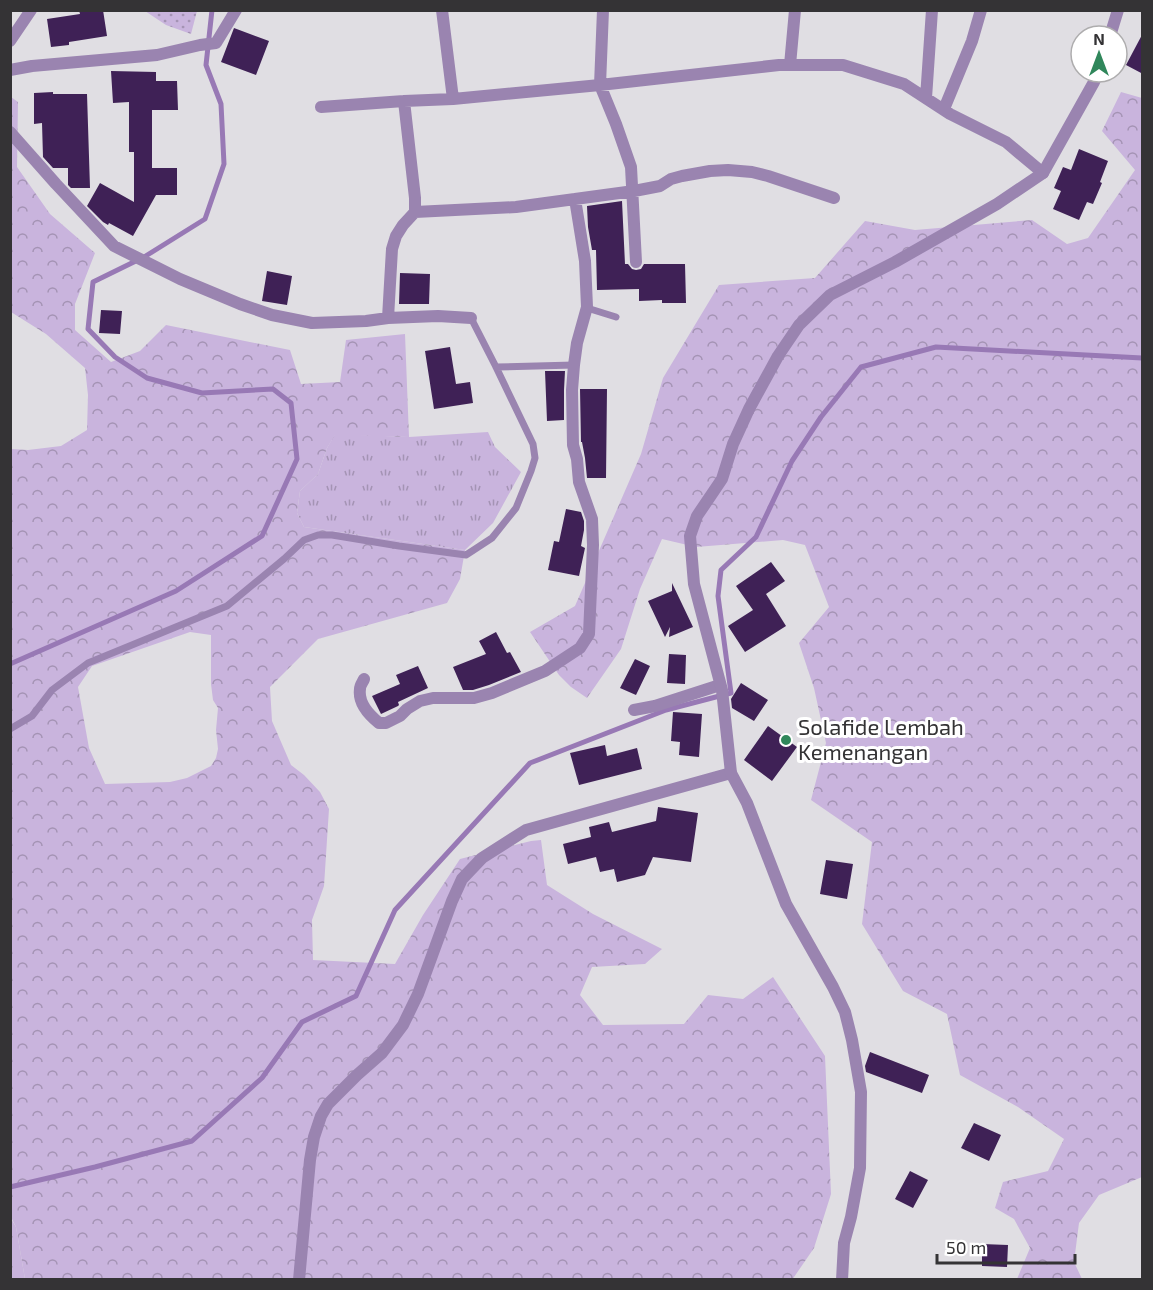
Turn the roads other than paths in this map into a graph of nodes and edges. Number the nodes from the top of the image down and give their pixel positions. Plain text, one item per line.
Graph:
1 (31, 10) edge
2 (236, 10) edge
3 (442, 10) edge
4 (603, 10) edge
5 (795, 10) edge
6 (932, 10) edge
7 (981, 10) edge
8 (10, 41) edge
9 (790, 65) junction
10 (10, 70) edge
11 (1093, 84) edge
12 (600, 85) junction
13 (926, 98) junction
14 (453, 99) junction
15 (404, 101) junction
16 (321, 107) dead end
17 (944, 109) junction
18 (10, 132) edge
19 (1043, 173) junction
20 (633, 191) junction
21 (834, 198) dead end
22 (575, 199) junction
23 (415, 212) junction
24 (636, 262) dead end
25 (587, 308) junction
26 (616, 317) dead end
27 (388, 318) junction
28 (471, 318) joint
29 (574, 366) junction
30 (496, 367) junction
31 (364, 679) dead end
32 (722, 693) junction
33 (633, 710) dead end
34 (10, 729) edge
35 (731, 773) junction
36 (299, 1280) edge
37 (842, 1280) edge

1 - 8 street
2 - 10 street
3 - 14 street
4 - 12 street
5 - 9 street
6 - 13 street
7 - 17 street
9 - 12 street
9 - 13 street
11 - 19 street
12 - 14 street
12 - 20 street
13 - 17 street
14 - 15 street
15 - 16 street
15 - 23 street
17 - 19 street
18 - 27 street
19 - 32 street
20 - 21 street
20 - 22 street
20 - 24 street
22 - 23 street
22 - 25 street
23 - 27 street
25 - 26 lane
25 - 29 street
27 - 28 street
28 - 30 lane
29 - 30 lane
29 - 31 street
30 - 34 lane
32 - 33 street
32 - 35 street
35 - 36 street
35 - 37 street

